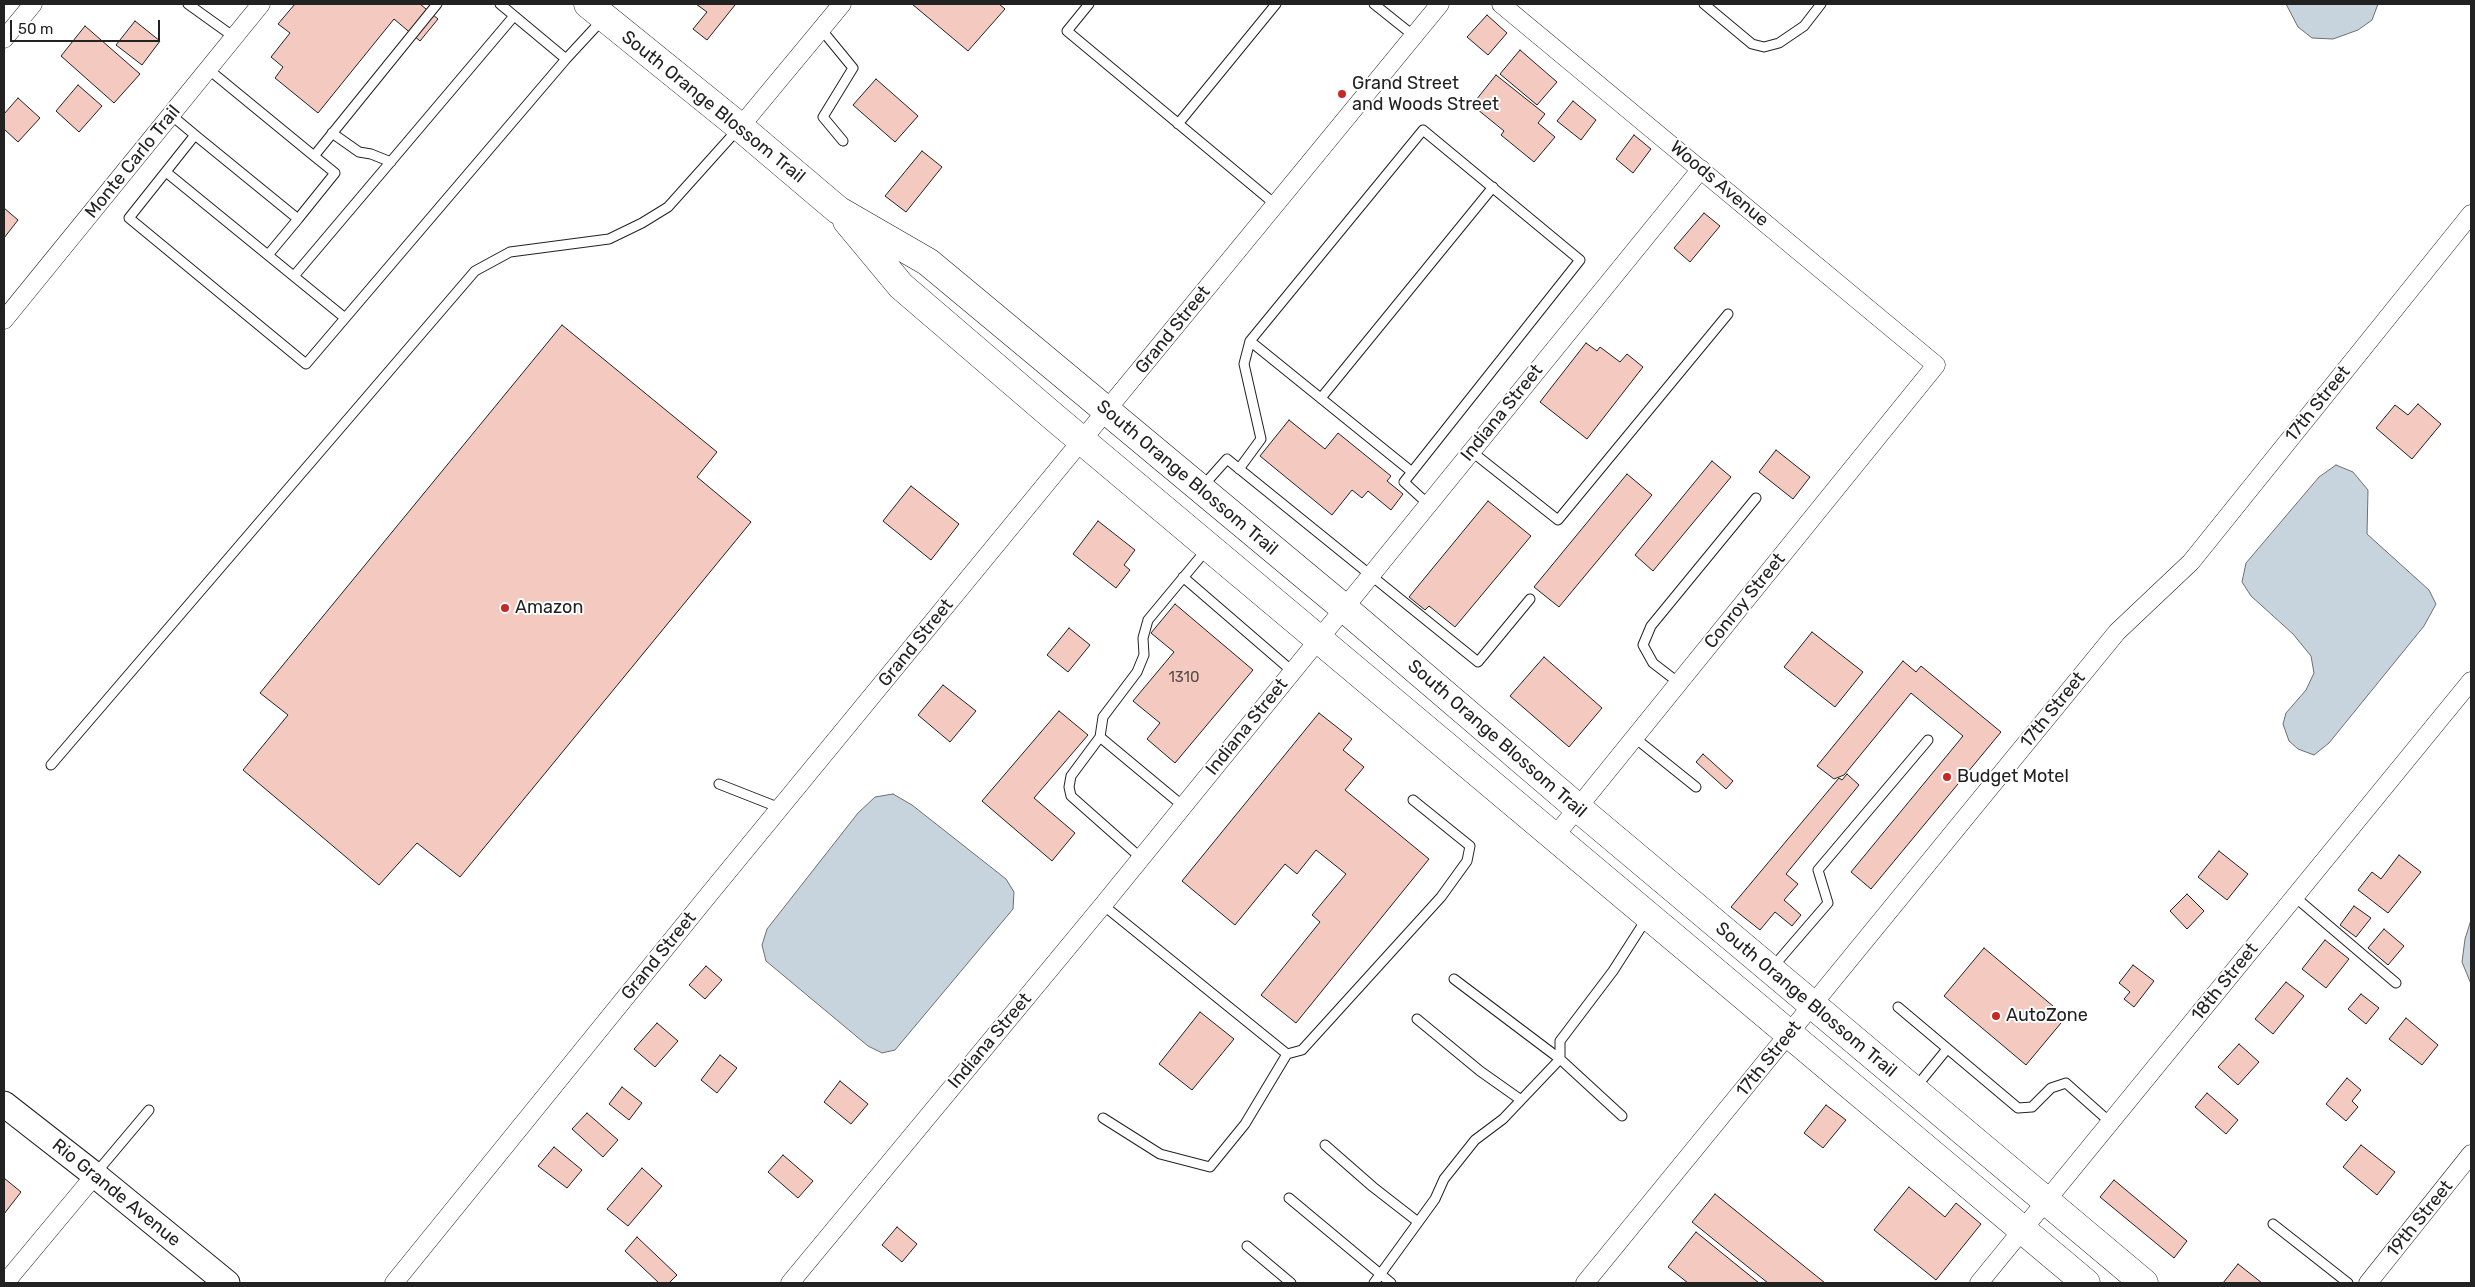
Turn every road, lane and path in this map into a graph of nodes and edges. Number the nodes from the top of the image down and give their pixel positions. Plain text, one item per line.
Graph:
1 (33, 4) edge
2 (188, 4) edge
3 (261, 4) edge
4 (437, 4) edge
5 (500, 4) edge
6 (842, 4) edge
7 (1089, 4) edge
8 (1276, 4) edge
9 (1374, 4) edge
10 (1440, 4) edge
11 (1501, 4) edge
12 (1704, 4) edge
13 (1821, 4) edge
14 (596, 10) edge
15 (514, 16) junction
16 (821, 29) junction
17 (1414, 36) junction
18 (234, 37) junction
19 (4, 39) edge
20 (566, 59) junction
21 (208, 69) junction
22 (171, 115) junction
23 (1178, 124) junction
24 (740, 127) junction
25 (332, 133) junction
26 (195, 135) junction
27 (843, 141) dead end
28 (314, 156) junction
29 (391, 162) junction
30 (1701, 169) junction
31 (166, 172) junction
32 (1493, 187) junction
33 (1276, 205) junction
34 (838, 210) junction
35 (2471, 214) edge
36 (298, 219) junction
37 (268, 255) junction
38 (294, 276) junction
39 (1728, 314) dead end
40 (345, 318) junction
41 (4, 320) edge
42 (1250, 341) junction
43 (1936, 365) joint
44 (1321, 398) junction
45 (1106, 412) junction
46 (1082, 441) junction
47 (1472, 451) junction
48 (1239, 469) junction
49 (1412, 472) junction
50 (1200, 489) junction
51 (1756, 498) dead end
52 (1428, 504) junction
53 (1209, 547) junction
54 (1370, 576) junction
55 (1183, 577) junction
56 (1530, 599) dead end
57 (1344, 608) junction
58 (1319, 639) junction
59 (1292, 671) junction
60 (2471, 681) edge
61 (1679, 683) junction
62 (1100, 737) junction
63 (1635, 738) junction
64 (1928, 740) dead end
65 (51, 765) dead end
66 (719, 784) dead end
67 (1696, 787) dead end
68 (1413, 800) dead end
69 (1183, 806) junction
70 (780, 808) junction
71 (1578, 808) junction
72 (1554, 837) junction
73 (1140, 858) junction
74 (2295, 897) junction
75 (1103, 904) junction
76 (1648, 916) junction
77 (1771, 970) junction
78 (1454, 979) dead end
79 (2396, 983) dead end
80 (1812, 1006) junction
81 (1898, 1007) dead end
82 (1417, 1019) dead end
83 (1789, 1034) junction
84 (1947, 1049) junction
85 (1287, 1054) junction
86 (1560, 1059) junction
87 (1913, 1091) junction
88 (1521, 1100) junction
89 (4, 1104) edge
90 (149, 1110) dead end
91 (1622, 1116) dead end
92 (1103, 1118) dead end
93 (2111, 1123) junction
94 (1325, 1144) dead end
95 (2471, 1154) edge
96 (95, 1175) junction
97 (1289, 1198) dead end
98 (2046, 1202) junction
99 (1418, 1222) junction
100 (2273, 1224) dead end
101 (2022, 1230) junction
102 (1247, 1246) dead end
103 (1381, 1275) junction
104 (1985, 1281) edge
105 (5, 1283) edge
106 (226, 1283) edge
107 (394, 1283) edge
108 (790, 1283) edge
109 (1291, 1283) edge
110 (1374, 1283) edge
111 (1390, 1283) edge
112 (1585, 1283) edge
113 (2086, 1283) edge
114 (2144, 1283) edge
115 (2348, 1283) edge
116 (2368, 1283) edge

1 - 19 street
2 - 18 lane
3 - 18 street, Monte Carlo Trail
4 - 25 lane
5 - 15 lane
6 - 16 street
7 - 23 lane
8 - 23 lane
9 - 17 lane
10 - 17 street, Grand Street
11 - 30 street, Woods Avenue
12 - 13 lane
14 - 20 lane
14 - 24 main road, South Orange Blossom Trail
15 - 20 lane
15 - 29 lane
16 - 24 street
16 - 27 lane
17 - 33 street, Grand Street
18 - 21 street, Monte Carlo Trail
20 - 40 lane
21 - 22 street, Monte Carlo Trail
21 - 28 lane
22 - 26 lane
22 - 41 street, Monte Carlo Trail
23 - 33 lane
24 - 34 main road, South Orange Blossom Trail
24 - 65 lane
25 - 28 lane
25 - 29 lane
26 - 31 lane
26 - 36 lane
28 - 36 lane
29 - 38 lane
30 - 43 street, Woods Avenue
30 - 47 street, Indiana Street
31 - 37 lane
31 - 40 lane
32 - 42 lane
32 - 44 lane
32 - 49 lane
33 - 45 street, Grand Street
34 - 45 main road, South Orange Blossom Trail
34 - 46 main road, South Orange Blossom Trail
35 - 80 street, 17th Street
36 - 37 lane
37 - 38 lane
38 - 40 lane
39 - 47 lane
42 - 44 lane
42 - 48 lane
43 - 61 street, Conroy Street
44 - 49 lane
45 - 46 street, Grand Street
45 - 50 main road, South Orange Blossom Trail
46 - 53 main road, South Orange Blossom Trail
46 - 70 street, Grand Street
47 - 52 street, Indiana Street
48 - 50 lane
48 - 54 lane
49 - 52 lane
50 - 57 main road, South Orange Blossom Trail
51 - 61 lane
52 - 54 street, Indiana Street
53 - 55 lane
53 - 58 main road, South Orange Blossom Trail
54 - 56 lane
54 - 57 street, Indiana Street
55 - 59 lane
55 - 62 lane
57 - 58 street, Indiana Street
57 - 71 main road, South Orange Blossom Trail
58 - 59 street, Indiana Street
58 - 72 main road, South Orange Blossom Trail
59 - 69 street, Indiana Street
60 - 74 street, 18th Street
61 - 63 street, Conroy Street
62 - 69 lane
62 - 73 lane
63 - 67 lane
63 - 71 street, Conroy Street
64 - 77 lane
66 - 70 lane
68 - 85 lane
69 - 73 street, Indiana Street
70 - 107 street, Grand Street
71 - 72 street, Conroy Street
71 - 77 main road, South Orange Blossom Trail
72 - 76 main road, South Orange Blossom Trail
73 - 75 street, Indiana Street
74 - 79 lane
74 - 93 street, 18th Street
75 - 85 lane
75 - 108 street, Indiana Street
76 - 83 main road, South Orange Blossom Trail
76 - 86 lane
77 - 80 main road, South Orange Blossom Trail
78 - 86 lane
80 - 83 street, 17th Street
80 - 87 main road, South Orange Blossom Trail
81 - 84 lane
82 - 88 lane
83 - 101 main road, South Orange Blossom Trail
83 - 112 street, 17th Street
84 - 87 lane
84 - 93 lane
85 - 92 lane
86 - 88 lane
86 - 91 lane
87 - 98 main road, South Orange Blossom Trail
88 - 99 lane
89 - 96 street, Rio Grande Avenue
90 - 96 lane
93 - 98 street, 18th Street
94 - 99 lane
95 - 116 street, 19th Street
96 - 105 street
96 - 106 street, Rio Grande Avenue
97 - 103 lane
98 - 101 street, 18th Street
98 - 114 main road, South Orange Blossom Trail
99 - 103 lane
100 - 115 lane
101 - 104 street, 18th Street
101 - 113 main road, South Orange Blossom Trail
102 - 109 lane
103 - 110 lane
103 - 111 lane

